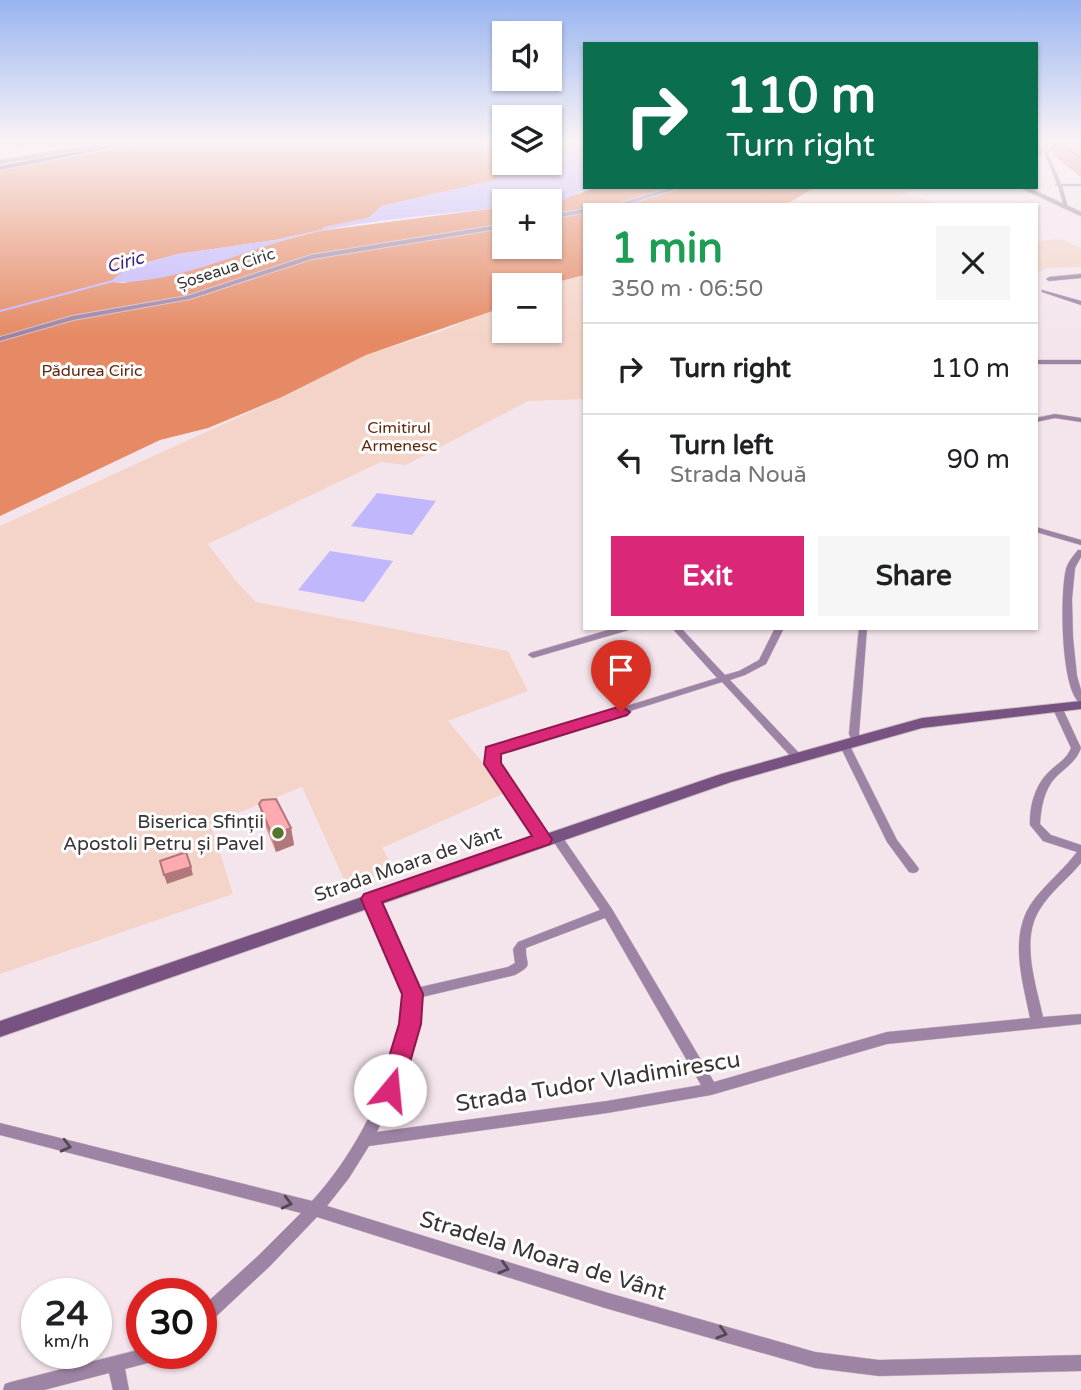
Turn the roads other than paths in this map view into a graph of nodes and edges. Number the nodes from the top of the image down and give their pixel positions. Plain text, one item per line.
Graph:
1 (1066, 207) edge
2 (583, 211) edge
3 (1081, 214) edge
4 (562, 216) edge
5 (492, 228) edge
6 (1081, 276) edge
7 (1049, 279) dead end
8 (1044, 291) dead end
9 (1081, 303) edge
10 (0, 340) edge
11 (1038, 362) edge
12 (1081, 362) edge
13 (1038, 420) edge
14 (1081, 420) edge
15 (1038, 530) edge
16 (1081, 543) edge
17 (1081, 552) edge
18 (619, 630) edge
19 (678, 630) edge
20 (779, 630) edge
21 (863, 630) edge
22 (533, 655) dead end
23 (725, 680) junction
24 (1081, 703) edge
25 (1056, 707) junction
26 (850, 742) junction
27 (797, 757) junction
28 (549, 837) junction
29 (1080, 856) edge
30 (913, 869) dead end
31 (371, 899) junction
32 (608, 912) junction
33 (413, 994) junction
34 (1081, 1019) edge
35 (1037, 1022) junction
36 (0, 1029) edge
37 (711, 1089) junction
38 (0, 1129) edge
39 (367, 1140) junction
40 (317, 1210) junction
41 (217, 1304) edge
42 (126, 1361) edge
43 (1081, 1363) edge
44 (116, 1364) junction
45 (11, 1390) edge
46 (121, 1390) edge

1 - 3 street
2 - 4 street
5 - 10 street, Șoseaua Ciric
6 - 7 street
8 - 9 street
11 - 12 street
13 - 14 street
15 - 16 street
17 - 24 street
18 - 22 street
19 - 23 street
20 - 23 street
21 - 26 street
23 - 27 street
23 - 28 street
24 - 25 main road, Strada Moara de Vânt
25 - 26 main road, Strada Moara de Vânt
25 - 29 street
26 - 27 main road, Strada Moara de Vânt
26 - 30 street
27 - 28 main road, Strada Moara de Vânt
28 - 31 main road, Strada Moara de Vânt
28 - 32 street
29 - 35 street
31 - 33 street
31 - 36 main road, Strada Moara de Vânt
32 - 33 street
32 - 37 street
33 - 39 street
34 - 35 street, Strada Tudor Vladimirescu
35 - 37 street, Strada Tudor Vladimirescu
37 - 39 street, Strada Tudor Vladimirescu
38 -> 40 street, Stradela Moara de Vânt
39 - 40 street
40 - 41 street
40 -> 43 street, Stradela Moara de Vânt
42 - 44 street
44 - 45 street
44 - 46 street

